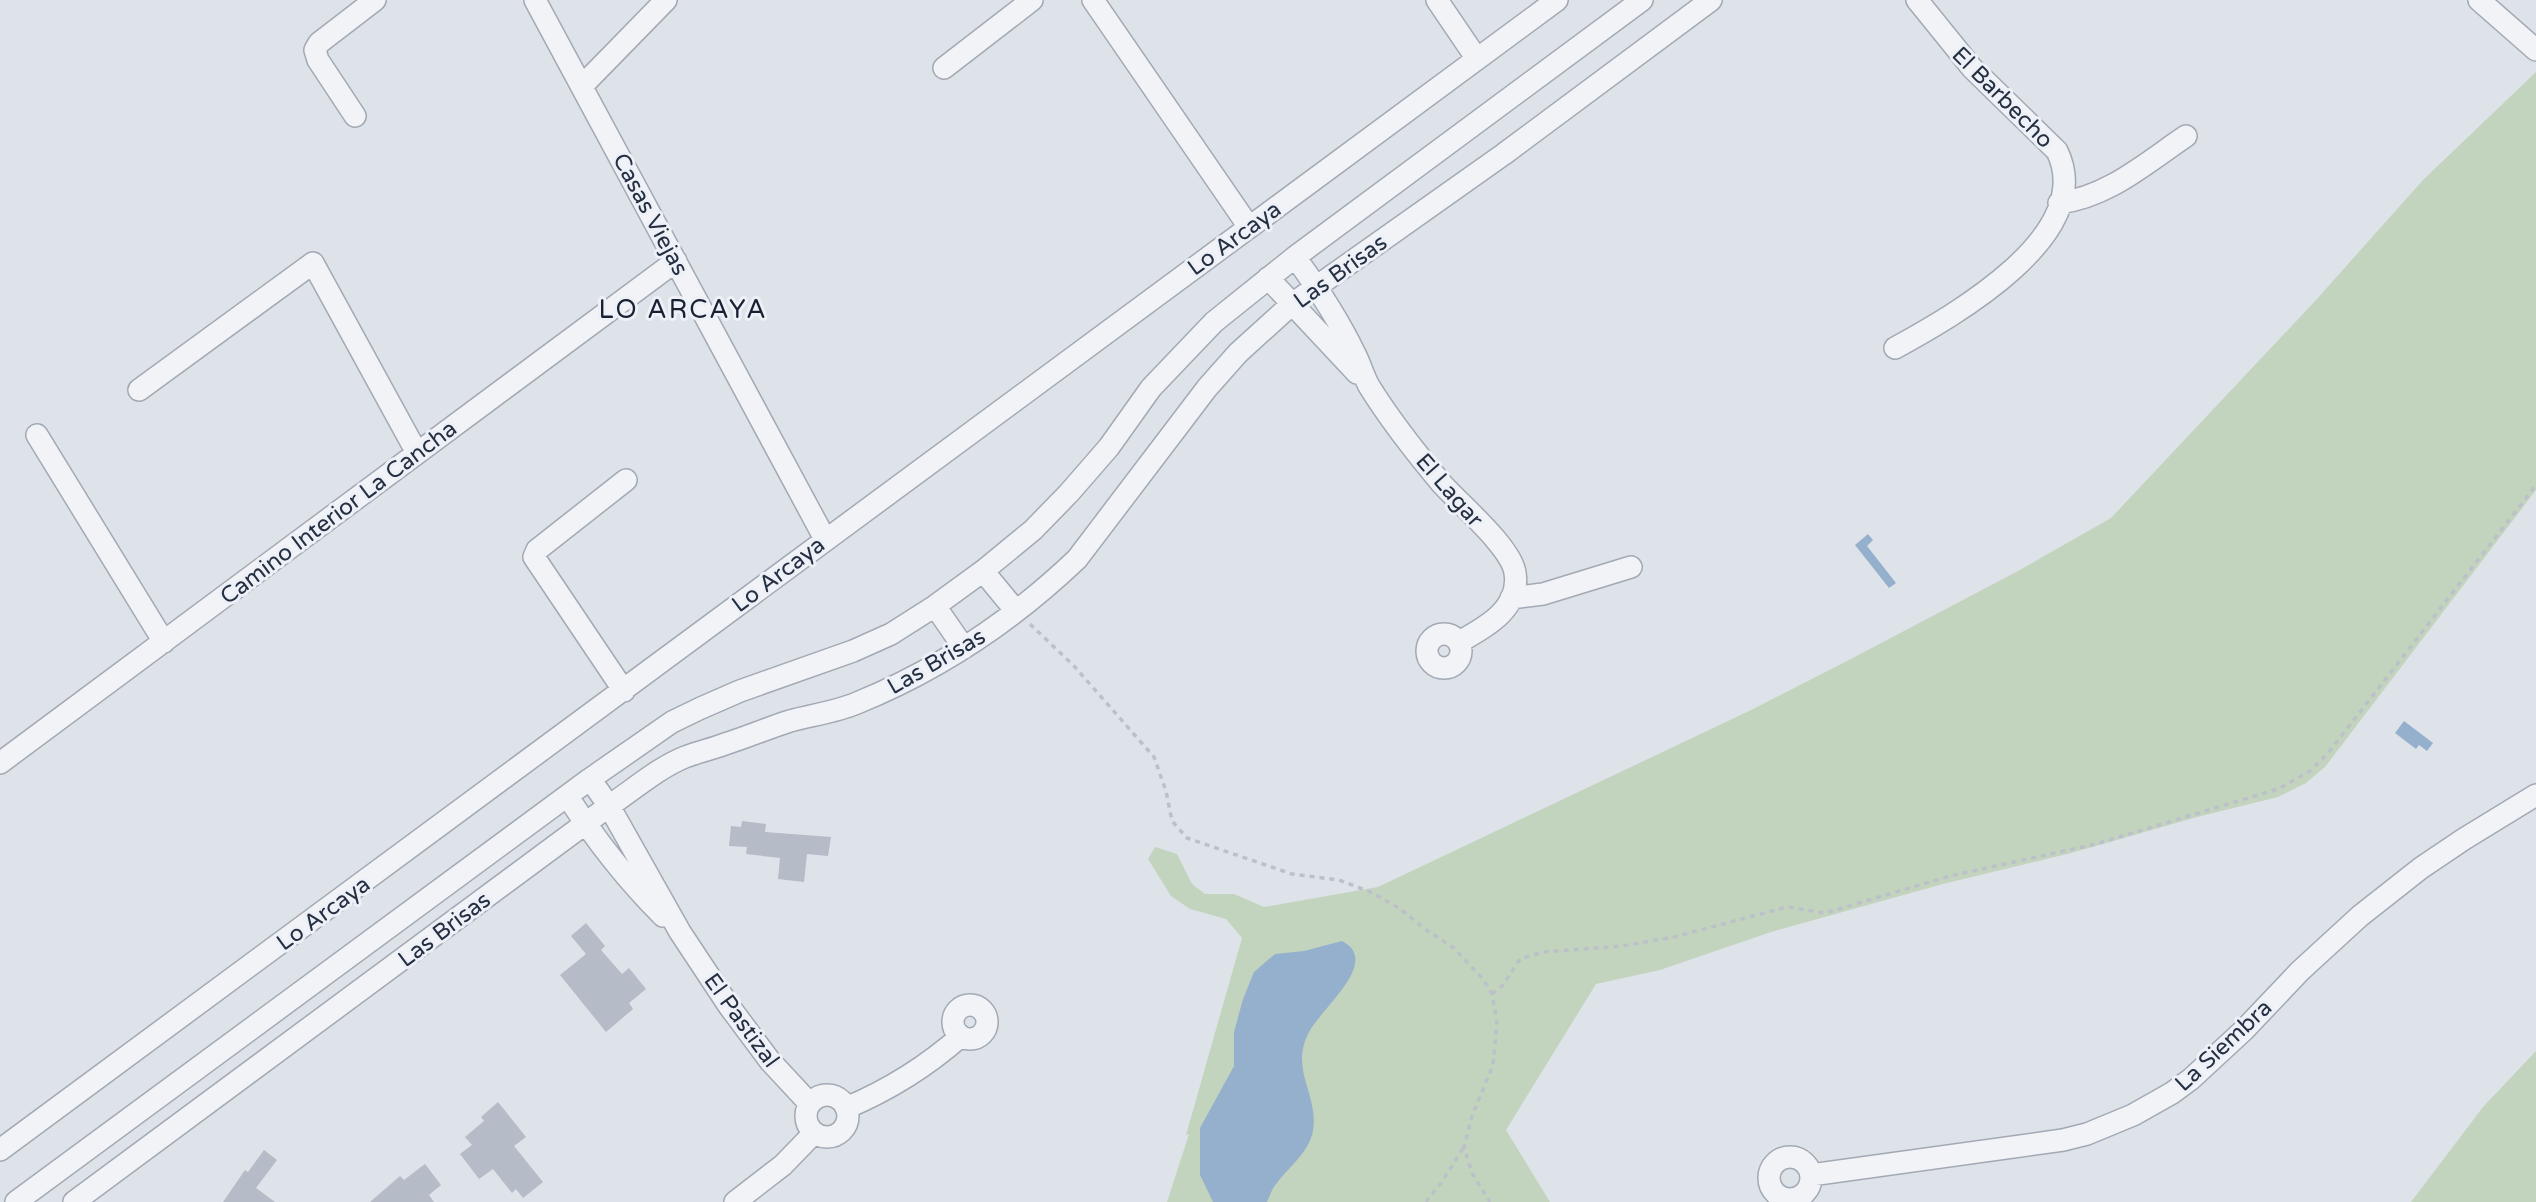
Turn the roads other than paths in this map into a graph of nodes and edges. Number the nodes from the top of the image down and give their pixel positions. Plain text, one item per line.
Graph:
1 (375, 0) edge
2 (535, 0) edge
3 (666, 0) edge
4 (1032, 0) edge
5 (1093, 0) edge
6 (1437, 0) edge
7 (1557, 0) edge
8 (1642, 0) edge
9 (1711, 0) edge
10 (1917, 0) edge
11 (2479, 0) edge
12 (2536, 50) edge
13 (1477, 59) junction
14 (944, 68) dead end
15 (582, 86) junction
16 (355, 116) dead end
17 (2186, 136) dead end
18 (2059, 203) junction
19 (1249, 227) junction
20 (1295, 257) junction
21 (676, 261) junction
22 (1268, 278) junction
23 (1317, 287) junction
24 (1292, 304) junction
25 (1895, 348) dead end
26 (1368, 384) junction
27 (139, 390) dead end
28 (37, 435) dead end
29 (417, 453) junction
30 (626, 480) dead end
31 (825, 539) junction
32 (1631, 567) dead end
33 (983, 571) junction
34 (1511, 598) junction
35 (934, 606) junction
36 (1016, 611) junction
37 (164, 642) junction
38 (1459, 642) dead end
39 (964, 648) junction
40 (624, 691) junction
41 (0, 763) edge
42 (590, 779) junction
43 (2536, 795) edge
44 (568, 797) junction
45 (609, 806) junction
46 (586, 824) junction
47 (680, 932) junction
48 (961, 1036) dead end
49 (810, 1104) junction
50 (846, 1108) junction
51 (814, 1133) junction
52 (0, 1150) edge
53 (1811, 1175) dead end
54 (52, 1176) junction
55 (26, 1199) edge
56 (72, 1202) edge
57 (735, 1202) edge

1 - 16 street
2 - 15 street, Casas Viejas
3 - 15 street
4 - 14 street
5 - 19 street
6 - 13 street
7 - 13 street, Lo Arcaya
8 - 20 street, Las Brisas
9 - 23 street, Las Brisas
10 - 18 street, El Barbecho
11 - 12 street
13 - 19 street, Lo Arcaya
15 - 21 street, Casas Viejas
17 - 18 street
18 - 25 street, El Barbecho
19 - 31 street, Lo Arcaya
20 - 22 street, Las Brisas
20 - 23 street
21 - 29 street, Camino Interior La Cancha
21 - 31 street, Casas Viejas
22 - 24 street
22 - 33 street, Las Brisas
23 - 24 street, Las Brisas
23 - 26 street
24 - 26 street
24 - 36 street, Las Brisas
26 - 34 street, El Lagar
27 - 29 street
28 - 37 street
29 - 37 street, Camino Interior La Cancha
30 - 40 street
31 - 40 street, Lo Arcaya
32 - 34 street
33 - 35 street, Las Brisas
33 - 36 street
34 - 38 street
35 - 39 street
35 - 42 street, Las Brisas
36 - 39 street, Las Brisas
37 - 41 street, Camino Interior La Cancha
39 - 45 street, Las Brisas
40 - 52 street, Lo Arcaya
42 - 44 street, Las Brisas
42 - 45 street
43 - 53 street, La Siembra
44 - 46 street
44 - 54 street, Las Brisas
45 - 46 street, Las Brisas
45 - 47 street
46 - 47 street
46 - 56 street, Las Brisas
47 - 49 street, El Pastizal
48 - 50 street
49 - 50 street
49 - 51 street
50 - 51 street
51 - 57 street
54 - 55 street, Las Brisas
54 - 56 street

